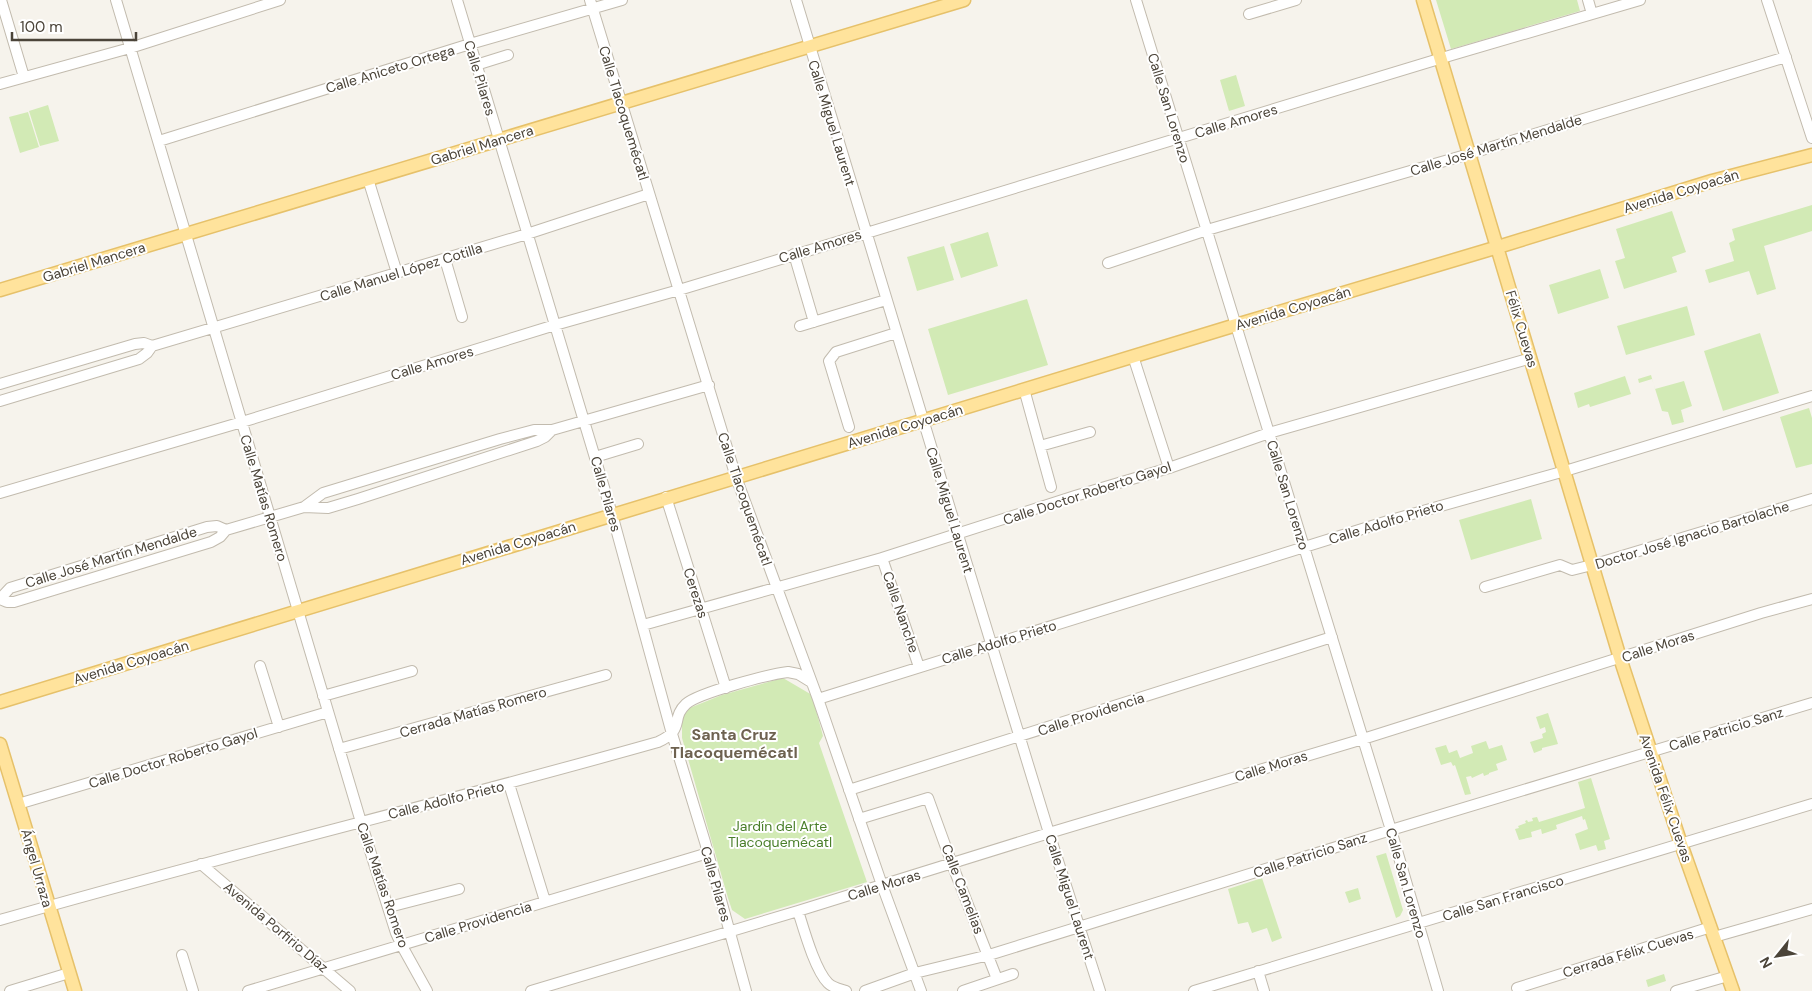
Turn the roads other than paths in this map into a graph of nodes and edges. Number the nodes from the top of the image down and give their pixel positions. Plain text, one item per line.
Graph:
1 (0, 0) edge
2 (116, 0) edge
3 (280, 0) edge
4 (457, 0) edge
5 (622, 0) edge
6 (796, 0) edge
7 (964, 0) edge
8 (1136, 0) edge
9 (1296, 0) edge
10 (1423, 0) edge
11 (1588, 0) edge
12 (1640, 0) edge
13 (1768, 0) edge
14 (591, 4) edge
15 (1249, 14) dead end
16 (1592, 14) junction
17 (470, 44) junction
18 (809, 47) junction
19 (130, 48) junction
20 (508, 56) dead end
21 (1786, 58) junction
22 (1441, 59) junction
23 (476, 65) junction
24 (24, 77) junction
25 (0, 84) edge
26 (621, 104) junction
27 (1178, 138) junction
28 (1812, 138) edge
29 (499, 140) junction
30 (159, 141) junction
31 (1469, 154) junction
32 (1812, 155) edge
33 (368, 179) junction
34 (649, 194) junction
35 (1207, 230) junction
36 (866, 232) junction
37 (186, 234) junction
38 (527, 234) junction
39 (1498, 247) junction
40 (794, 254) junction
41 (445, 259) junction
42 (1108, 263) dead end
43 (396, 273) junction
44 (0, 290) edge
45 (679, 290) junction
46 (886, 300) junction
47 (462, 317) dead end
48 (814, 322) junction
49 (555, 325) junction
50 (1236, 325) junction
51 (800, 326) dead end
52 (213, 328) junction
53 (896, 333) junction
54 (152, 346) junction
55 (1133, 356) junction
56 (1531, 358) junction
57 (52, 367) junction
58 (58, 383) junction
59 (0, 384) edge
60 (709, 385) junction
61 (1024, 390) junction
62 (1812, 396) edge
63 (0, 401) edge
64 (923, 421) junction
65 (242, 422) junction
66 (584, 422) junction
67 (849, 427) dead end
68 (552, 430) junction
69 (1090, 432) dead end
70 (1269, 433) junction
71 (500, 439) junction
72 (638, 444) dead end
73 (1040, 446) junction
74 (504, 453) junction
75 (595, 457) junction
76 (433, 459) junction
77 (1169, 468) junction
78 (1564, 470) junction
79 (438, 474) junction
80 (736, 477) junction
81 (354, 484) junction
82 (1052, 487) dead end
83 (0, 493) edge
84 (666, 497) junction
85 (358, 499) junction
86 (1812, 499) edge
87 (304, 507) junction
88 (612, 514) junction
89 (270, 517) junction
90 (226, 530) junction
91 (958, 535) junction
92 (1304, 547) junction
93 (882, 558) junction
94 (1592, 565) junction
95 (776, 587) junction
96 (1485, 587) dead end
97 (0, 599) edge
98 (1812, 599) edge
99 (701, 609) junction
100 (298, 611) junction
101 (643, 625) junction
102 (1332, 637) junction
103 (992, 644) junction
104 (1620, 658) junction
105 (804, 664) junction
106 (260, 666) dead end
107 (919, 667) junction
108 (412, 671) dead end
109 (794, 672) junction
110 (606, 675) dead end
111 (810, 682) junction
112 (726, 688) junction
113 (323, 696) junction
114 (818, 698) junction
115 (0, 702) edge
116 (1812, 703) edge
117 (328, 712) junction
118 (279, 727) junction
119 (672, 734) junction
120 (1020, 736) junction
121 (1363, 739) junction
122 (0, 744) edge
123 (340, 749) junction
124 (1651, 752) junction
125 (509, 784) junction
126 (849, 790) junction
127 (18, 804) junction
128 (1812, 804) edge
129 (859, 819) junction
130 (361, 822) junction
131 (1391, 830) junction
132 (1050, 833) junction
133 (1681, 844) junction
134 (708, 853) junction
135 (201, 864) junction
136 (952, 864) junction
137 (882, 885) junction
138 (460, 889) dead end
139 (545, 901) junction
140 (48, 906) junction
141 (389, 908) junction
142 (1812, 909) edge
143 (798, 911) junction
144 (0, 920) edge
145 (1418, 924) junction
146 (1079, 926) junction
147 (730, 931) junction
148 (1712, 932) junction
149 (402, 946) junction
150 (182, 955) dead end
151 (989, 955) junction
152 (324, 968) junction
153 (1258, 971) junction
154 (69, 973) junction
155 (915, 973) junction
156 (1013, 974) dead end
157 (1728, 976) junction
158 (997, 979) junction
159 (1517, 988) dead end
160 (10, 991) edge
161 (75, 991) edge
162 (193, 991) edge
163 (248, 991) edge
164 (350, 991) edge
165 (427, 991) edge
166 (532, 991) edge
167 (746, 991) edge
168 (846, 991) edge
169 (865, 991) edge
170 (921, 991) edge
171 (963, 991) edge
172 (1100, 991) edge
173 (1194, 991) edge
174 (1264, 991) edge
175 (1438, 991) edge
176 (1676, 991) edge
177 (1733, 991) edge

1 - 24 street
2 - 19 street, Calle Matías Romero
3 - 19 street
4 - 17 street, Calle Pilares
5 - 14 street, Calle Aniceto Ortega
6 - 18 street, Calle Miguel Laurent
7 - 18 main road, Gabriel Mancera
8 - 27 street, Calle San Lorenzo
9 - 15 street
10 - 22 main road, Félix Cuevas
11 - 16 street
12 - 16 street, Calle Amores
13 - 21 street
14 - 17 street, Calle Aniceto Ortega
14 - 26 street, Calle Tlacoquemécatl
16 - 22 street, Calle Amores
17 - 23 street, Calle Pilares
17 - 30 street, Calle Aniceto Ortega
18 - 26 main road, Gabriel Mancera
18 - 36 street, Calle Miguel Laurent
19 - 24 street
19 - 30 street, Calle Matías Romero
20 - 23 street
21 - 28 street
21 - 31 street, Calle José Martín Mendalde
22 - 27 street, Calle Amores
22 - 31 main road, Félix Cuevas
23 - 29 street, Calle Pilares
24 - 25 street
26 - 29 main road, Gabriel Mancera
26 - 34 street, Calle Tlacoquemécatl
27 - 35 street, Calle San Lorenzo
27 - 36 street, Calle Amores
29 - 33 main road, Gabriel Mancera
29 - 38 street, Calle Pilares
30 - 37 street, Calle Matías Romero
31 - 35 street, Calle José Martín Mendalde
31 - 39 main road, Félix Cuevas
32 - 39 main road, Avenida Coyoacán
33 - 37 main road, Gabriel Mancera
33 - 43 street
34 - 38 street, Calle Manuel López Cotilla
34 - 45 street, Calle Tlacoquemécatl
35 - 42 street, Calle José Martín Mendalde
35 - 50 street, Calle San Lorenzo
36 - 40 street, Calle Amores
36 - 46 street, Calle Miguel Laurent
37 - 44 main road, Gabriel Mancera
37 - 52 street, Calle Matías Romero
38 - 41 street, Calle Manuel López Cotilla
38 - 49 street, Calle Pilares
39 - 50 main road, Avenida Coyoacán
39 - 56 main road, Félix Cuevas
40 - 45 street, Calle Amores
40 - 48 street
41 - 43 street, Calle Manuel López Cotilla
41 - 47 street
43 - 52 street, Calle Manuel López Cotilla
45 - 49 street, Calle Amores
45 - 60 street, Calle Tlacoquemécatl
46 - 48 street
46 - 53 street, Calle Miguel Laurent
48 - 51 street
49 - 65 street, Calle Amores
49 - 66 street, Calle Pilares
50 - 55 main road, Avenida Coyoacán
50 - 70 street, Calle San Lorenzo
52 - 54 street, Calle Manuel López Cotilla
52 - 65 street, Calle Matías Romero
53 - 64 street, Calle Miguel Laurent
53 - 67 street
54 - 57 street, Calle Manuel López Cotilla
54 - 58 street, Calle Manuel López Cotilla
55 - 61 main road, Avenida Coyoacán
55 - 77 street
56 - 70 street, Calle Doctor Roberto Gayol
56 - 78 main road, Félix Cuevas
57 - 58 street
57 - 59 street, Calle Manuel López Cotilla
58 - 63 street, Calle Manuel López Cotilla
60 - 66 street, Calle José Martín Mendalde
60 - 80 street, Calle Tlacoquemécatl
61 - 64 main road, Avenida Coyoacán
61 - 73 street
62 - 78 street, Calle Adolfo Prieto
64 - 80 main road, Avenida Coyoacán
64 - 91 street, Calle Miguel Laurent
65 - 83 street, Calle Amores
65 - 89 street, Calle Matías Romero
66 - 68 street, Calle José Martín Mendalde
66 - 75 street, Calle Pilares
68 - 71 street, Calle José Martín Mendalde
68 - 74 street, Calle José Martín Mendalde
69 - 73 street
70 - 77 street, Calle Doctor Roberto Gayol
70 - 92 street, Calle San Lorenzo
71 - 74 street
71 - 76 street, Calle José Martín Mendalde
72 - 75 street
73 - 82 street
74 - 79 street, Calle José Martín Mendalde
75 - 88 street, Calle Pilares
76 - 79 street
76 - 81 street, Calle José Martín Mendalde
77 - 91 street, Calle Doctor Roberto Gayol
78 - 92 street, Calle Adolfo Prieto
78 - 94 main road, Félix Cuevas
79 - 85 street, Calle José Martín Mendalde
80 - 84 main road, Avenida Coyoacán
80 - 95 street, Calle Tlacoquemécatl
81 - 85 street
81 - 87 street, Calle José Martín Mendalde
84 - 88 main road, Avenida Coyoacán
84 - 99 street, Cerezas
85 - 87 street, Calle José Martín Mendalde
86 - 94 street, Doctor José Ignacio Bartolache
87 - 89 street, Calle José Martín Mendalde
88 - 100 main road, Avenida Coyoacán
88 - 101 street, Calle Pilares
89 - 90 street, Calle José Martín Mendalde
89 - 100 street, Calle Matías Romero
90 - 97 street, Calle José Martín Mendalde
90 - 97 street, Calle José Martín Mendalde
91 - 93 street, Calle Doctor Roberto Gayol
91 - 103 street, Calle Miguel Laurent
92 - 102 street, Calle San Lorenzo
92 - 103 street, Calle Adolfo Prieto
93 - 95 street, Calle Doctor Roberto Gayol
93 - 107 street, Calle Nanche
94 - 96 street, Doctor José Ignacio Bartolache
94 - 104 main road, Félix Cuevas
95 - 99 street, Calle Doctor Roberto Gayol
95 - 105 street, Calle Tlacoquemécatl
98 - 104 street, Calle Moras
99 - 101 street, Calle Doctor Roberto Gayol
99 - 112 street, Cerezas
100 - 113 street, Calle Matías Romero
100 - 115 main road, Avenida Coyoacán
101 - 119 street, Calle Pilares
102 - 120 street, Calle Providencia
102 - 121 street, Calle San Lorenzo
103 - 107 street, Calle Adolfo Prieto
103 - 120 street, Calle Miguel Laurent
104 - 121 street, Calle Moras
104 - 124 main road, Avenida Félix Cuevas
105 - 109 street
105 - 111 street, Calle Tlacoquemécatl
106 - 118 street
107 - 114 street, Calle Adolfo Prieto
108 - 113 street
109 - 111 street
109 - 112 street
110 - 123 street, Cerrada Matías Romero
111 - 114 street, Calle Tlacoquemécatl
112 - 119 street
113 - 117 street, Calle Matías Romero
114 - 126 street, Calle Tlacoquemécatl
116 - 124 street, Calle Patricio Sanz
117 - 118 street, Calle Doctor Roberto Gayol
117 - 123 street, Calle Matías Romero
118 - 127 street, Calle Doctor Roberto Gayol
119 - 125 street, Calle Adolfo Prieto
119 - 134 street, Calle Pilares
120 - 126 street, Calle Providencia
120 - 132 street, Calle Miguel Laurent
121 - 131 street, Calle San Lorenzo
121 - 132 street, Calle Moras
122 - 127 main road, Ángel Urraza
123 - 130 street, Calle Matías Romero
124 - 131 street, Calle Patricio Sanz
124 - 133 main road, Avenida Félix Cuevas
125 - 130 street, Calle Adolfo Prieto
125 - 139 street
126 - 129 street, Calle Tlacoquemécatl
127 - 140 main road, Ángel Urraza
128 - 133 street, Calle San Francisco
129 - 136 street, Calle Camelias
129 - 137 street, Calle Tlacoquemécatl
130 - 135 street, Calle Adolfo Prieto
130 - 141 street, Calle Matías Romero
131 - 145 street, Calle San Lorenzo
131 - 146 street, Calle Patricio Sanz
132 - 136 street, Calle Moras
132 - 146 street, Calle Miguel Laurent
133 - 145 street, Calle San Francisco
133 - 148 main road, Avenida Félix Cuevas
134 - 139 street, Calle Providencia
134 - 147 street, Calle Pilares
135 - 140 street, Calle Adolfo Prieto
135 - 152 street, Avenida Porfirio Díaz
136 - 137 street, Calle Moras
136 - 151 street, Calle Camelias
137 - 143 street, Calle Moras
137 - 155 street, Calle Tlacoquemécatl
138 - 141 street
139 - 149 street, Calle Providencia
140 - 144 street, Calle Adolfo Prieto
140 - 154 main road, Ángel Urraza
141 - 149 street, Calle Matías Romero
142 - 148 street, Cerrada Félix Cuevas
143 - 147 street, Calle Moras
143 - 168 street
145 - 153 street, Calle San Francisco
145 - 175 street, Calle San Lorenzo
146 - 151 street, Calle Patricio Sanz
146 - 172 street, Calle Miguel Laurent
147 - 166 street, Calle Moras
147 - 167 street, Calle Pilares
148 - 157 main road
148 - 159 street, Cerrada Félix Cuevas
149 - 152 street, Calle Providencia
149 - 165 street, Calle Matías Romero
150 - 162 street
151 - 155 street, Calle Patricio Sanz
151 - 158 street, Calle Camelias
152 - 163 street, Calle Providencia
152 - 164 street, Avenida Porfirio Díaz
153 - 173 street, Calle San Francisco
153 - 174 street
154 - 160 street
154 - 161 main road, Ángel Urraza
155 - 169 street, Calle Patricio Sanz
155 - 170 street, Calle Tlacoquemécatl
156 - 158 street
157 - 176 street
157 - 177 main road
158 - 171 street

